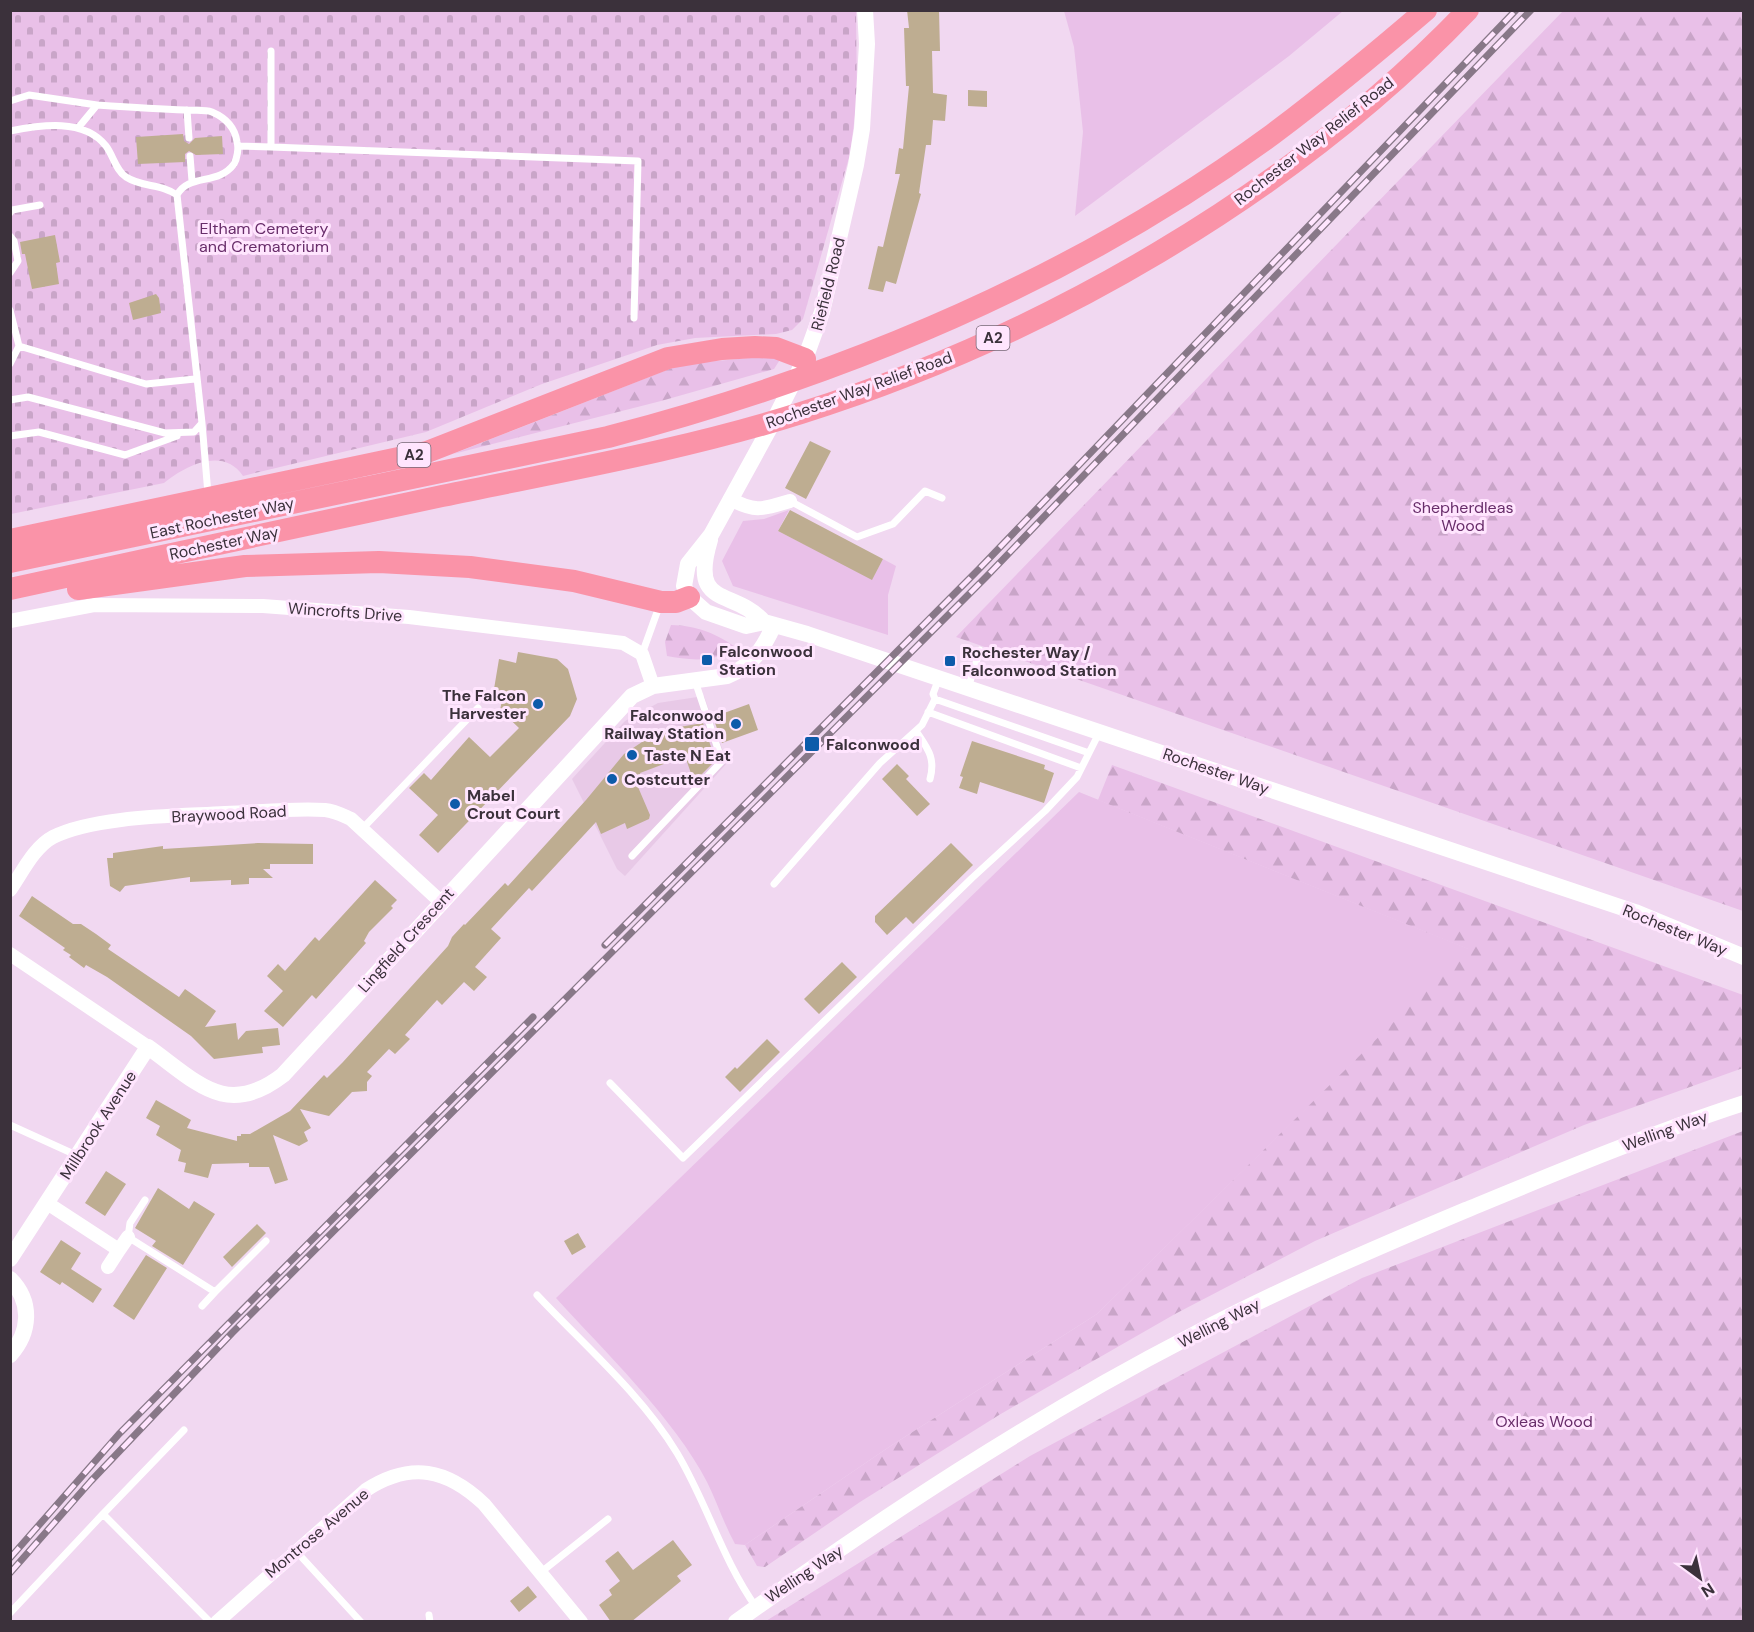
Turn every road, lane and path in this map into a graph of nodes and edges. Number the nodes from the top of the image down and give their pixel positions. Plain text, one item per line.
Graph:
1 (865, 10) edge
2 (1426, 10) edge
3 (1468, 10) edge
4 (271, 51) dead end
5 (10, 101) edge
6 (97, 105) junction
7 (187, 110) junction
8 (78, 128) junction
9 (10, 130) edge
10 (189, 138) dead end
11 (238, 146) junction
12 (271, 147) junction
13 (190, 156) dead end
14 (192, 181) junction
15 (177, 195) junction
16 (40, 205) dead end
17 (10, 213) edge
18 (10, 236) edge
19 (10, 273) edge
20 (10, 310) edge
21 (634, 318) dead end
22 (19, 346) junction
23 (805, 361) junction
24 (10, 364) edge
25 (195, 379) junction
26 (10, 400) edge
27 (202, 423) junction
28 (183, 434) junction
29 (10, 436) edge
30 (433, 474) joint
31 (437, 497) joint
32 (942, 498) dead end
33 (730, 499) junction
34 (209, 500) junction
35 (790, 501) joint
36 (711, 534) junction
37 (10, 540) edge
38 (10, 562) edge
39 (10, 589) edge
40 (688, 597) junction
41 (10, 599) edge
42 (661, 602) junction
43 (10, 621) edge
44 (769, 624) junction
45 (980, 650) dead end
46 (642, 654) junction
47 (933, 676) junction
48 (695, 681) junction
49 (653, 686) junction
50 (968, 688) junction
51 (935, 699) junction
52 (478, 708) dead end
53 (928, 712) junction
54 (916, 730) junction
55 (1100, 731) junction
56 (1089, 753) junction
57 (1081, 768) junction
58 (930, 779) dead end
59 (363, 828) junction
60 (632, 856) dead end
61 (774, 884) dead end
62 (10, 890) edge
63 (441, 902) junction
64 (10, 954) edge
65 (1743, 957) edge
66 (148, 1047) junction
67 (610, 1083) dead end
68 (1743, 1103) edge
69 (10, 1125) edge
70 (78, 1156) junction
71 (145, 1200) dead end
72 (47, 1203) junction
73 (128, 1237) junction
74 (266, 1241) dead end
75 (119, 1250) junction
76 (10, 1259) edge
77 (108, 1266) dead end
78 (10, 1279) edge
79 (215, 1292) junction
80 (537, 1295) dead end
81 (202, 1306) dead end
82 (10, 1355) edge
83 (184, 1430) dead end
84 (103, 1514) junction
85 (608, 1519) dead end
86 (295, 1550) junction
87 (540, 1573) junction
88 (756, 1607) junction
89 (10, 1613) edge
90 (210, 1622) edge
91 (217, 1622) edge
92 (361, 1622) edge
93 (581, 1622) edge
94 (736, 1622) edge

1 - 23 street, Riefield Road
2 - 30 highway, Rochester Way Relief Road / A2
3 - 31 highway, Rochester Way Relief Road / A2
4 - 12 lane
5 - 6 lane
6 - 7 lane
6 - 8 lane
7 - 10 lane
7 - 11 lane
8 - 9 lane
8 - 15 lane
11 - 12 lane
11 - 14 lane
12 - 21 lane
13 - 14 lane
14 - 15 lane
15 - 25 lane
16 - 17 lane
18 - 19 lane
20 - 22 lane
22 - 24 lane
22 - 25 lane
23 - 33 street, Riefield Road
23 - 34 highway, A2
25 - 27 lane
26 - 28 lane
27 - 28 lane
27 - 34 lane
28 - 29 lane
30 - 38 highway, East Rochester Way / A2
31 - 39 highway, Rochester Way / A2
32 - 35 lane
33 - 35 street
33 - 36 street, Riefield Road
34 - 37 highway, A2
36 - 40 street, Riefield Road
36 - 44 street, Riefield Road
40 - 42 highway
40 - 44 street, Rochester Way
41 - 42 highway
42 - 46 lane
43 - 46 street, Wincrofts Drive
44 - 47 street, Rochester Way
44 - 48 street, Lingfield Crescent
45 - 50 lane
46 - 49 street
47 - 50 street, Rochester Way
47 - 51 lane
48 - 49 street, Lingfield Crescent
48 - 60 lane
49 - 63 street, Lingfield Crescent
50 - 55 street, Rochester Way
51 - 53 lane
51 - 56 lane
52 - 59 lane
53 - 54 lane
53 - 57 lane
54 - 58 lane
54 - 61 lane
55 - 56 lane
55 - 65 street, Rochester Way
56 - 57 lane
57 - 67 lane
59 - 62 street, Braywood Road
59 - 63 street, Braywood Road
63 - 66 street, Lingfield Crescent
64 - 66 street, Lingfield Crescent
66 - 70 street, Millbrook Avenue
68 - 88 street, Welling Way
69 - 70 lane
70 - 72 street, Millbrook Avenue
71 - 73 lane
72 - 75 street
72 - 76 street, Millbrook Avenue
73 - 75 street
73 - 79 lane
74 - 79 lane
75 - 77 street
78 - 82 street
79 - 81 lane
80 - 88 lane
83 - 84 lane
84 - 89 lane
84 - 90 lane
85 - 87 lane
86 - 87 street, Montrose Avenue
86 - 91 street, Montrose Avenue
86 - 92 lane
87 - 93 street, Montrose Avenue
88 - 94 street, Welling Way

